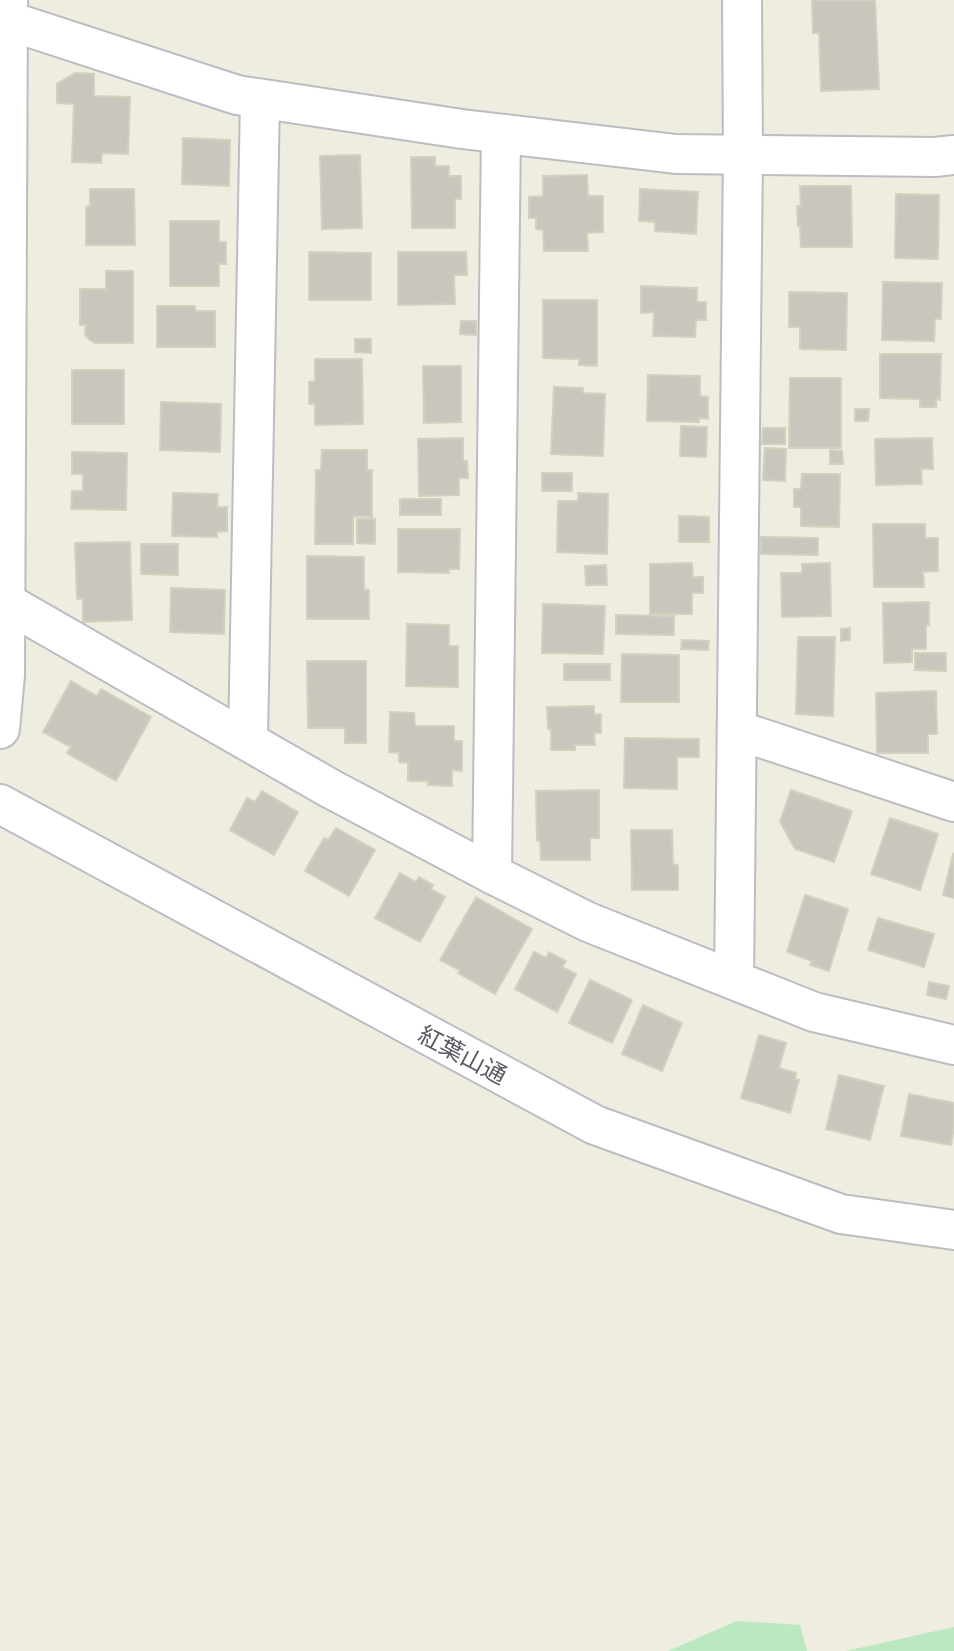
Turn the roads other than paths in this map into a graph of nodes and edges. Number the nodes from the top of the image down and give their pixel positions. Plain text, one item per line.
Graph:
1 (742, 0) edge
2 (5, 13) edge
3 (260, 99) junction
4 (501, 134) junction
5 (743, 154) junction
6 (954, 155) edge
7 (3, 600) edge
8 (0, 729) edge
9 (737, 730) junction
10 (248, 740) junction
11 (954, 802) edge
12 (0, 804) edge
13 (492, 874) junction
14 (734, 980) junction
15 (954, 1045) edge
16 (954, 1230) edge

1 - 5 street
2 - 3 street
2 - 7 street
3 - 4 street
3 - 10 street
4 - 5 street
4 - 13 street
5 - 6 street
5 - 9 street
7 - 8 street
7 - 10 street
9 - 11 street
9 - 14 street
10 - 13 street
12 - 16 street, 紅葉山通
13 - 14 street
14 - 15 street

